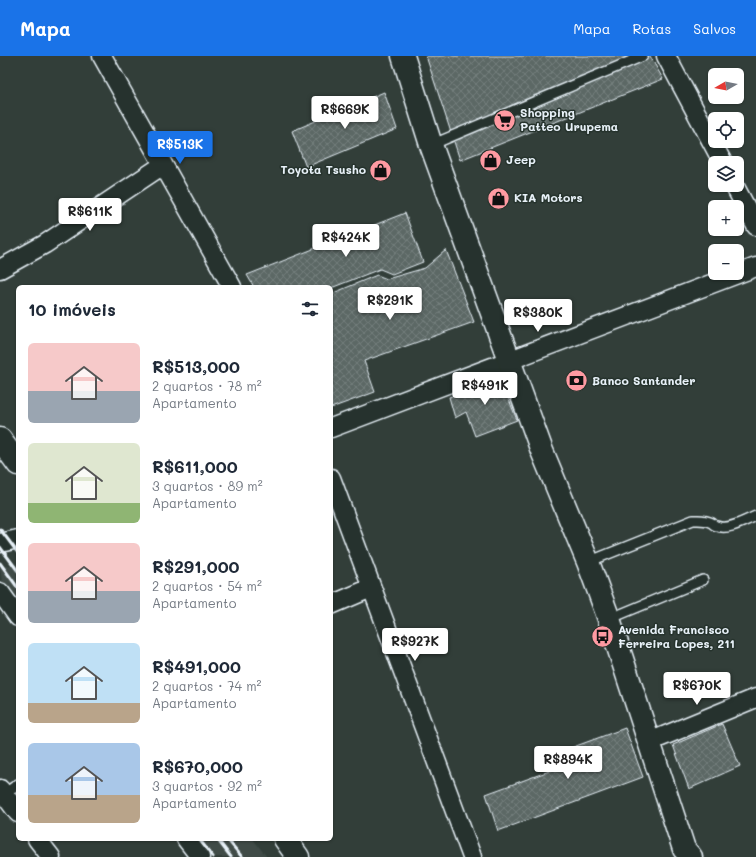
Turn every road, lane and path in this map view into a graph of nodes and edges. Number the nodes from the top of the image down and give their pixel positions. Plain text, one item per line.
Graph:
1 (102, 56) edge
2 (403, 56) edge
3 (643, 56) edge
4 (666, 56) edge
5 (430, 145) junction
6 (719, 156) edge
7 (162, 165) junction
8 (738, 192) edge
9 (756, 226) edge
10 (756, 267) edge
11 (0, 269) edge
12 (231, 285) edge
13 (509, 360) junction
14 (333, 427) edge
15 (0, 439) edge
16 (16, 461) edge
17 (333, 484) edge
18 (756, 516) edge
19 (16, 539) edge
20 (0, 543) edge
21 (588, 562) junction
22 (703, 580) dead end
23 (371, 588) junction
24 (0, 592) edge
25 (333, 603) edge
26 (16, 614) edge
27 (609, 619) junction
28 (756, 698) edge
29 (649, 742) junction
30 (5, 791) edge
31 (16, 810) edge
32 (39, 841) edge
33 (188, 841) edge
34 (286, 841) edge
35 (687, 854) edge
36 (51, 857) edge
37 (200, 857) edge
38 (298, 857) edge
39 (472, 857) edge

1 - 7 street
2 - 5 main road
3 - 5 lane
4 - 6 street
5 - 13 main road
7 - 11 street
7 - 12 street
8 - 9 street
10 - 13 street
13 - 14 street
13 - 21 main road
15 - 16 main road
17 - 23 street
18 - 21 lane
19 - 20 street
21 - 27 main road
22 - 27 lane
23 - 25 street
23 - 39 street
24 - 26 street
27 - 29 main road
28 - 29 street
29 - 35 main road
30 - 31 street
32 - 36 street
33 - 37 street
34 - 38 main road

